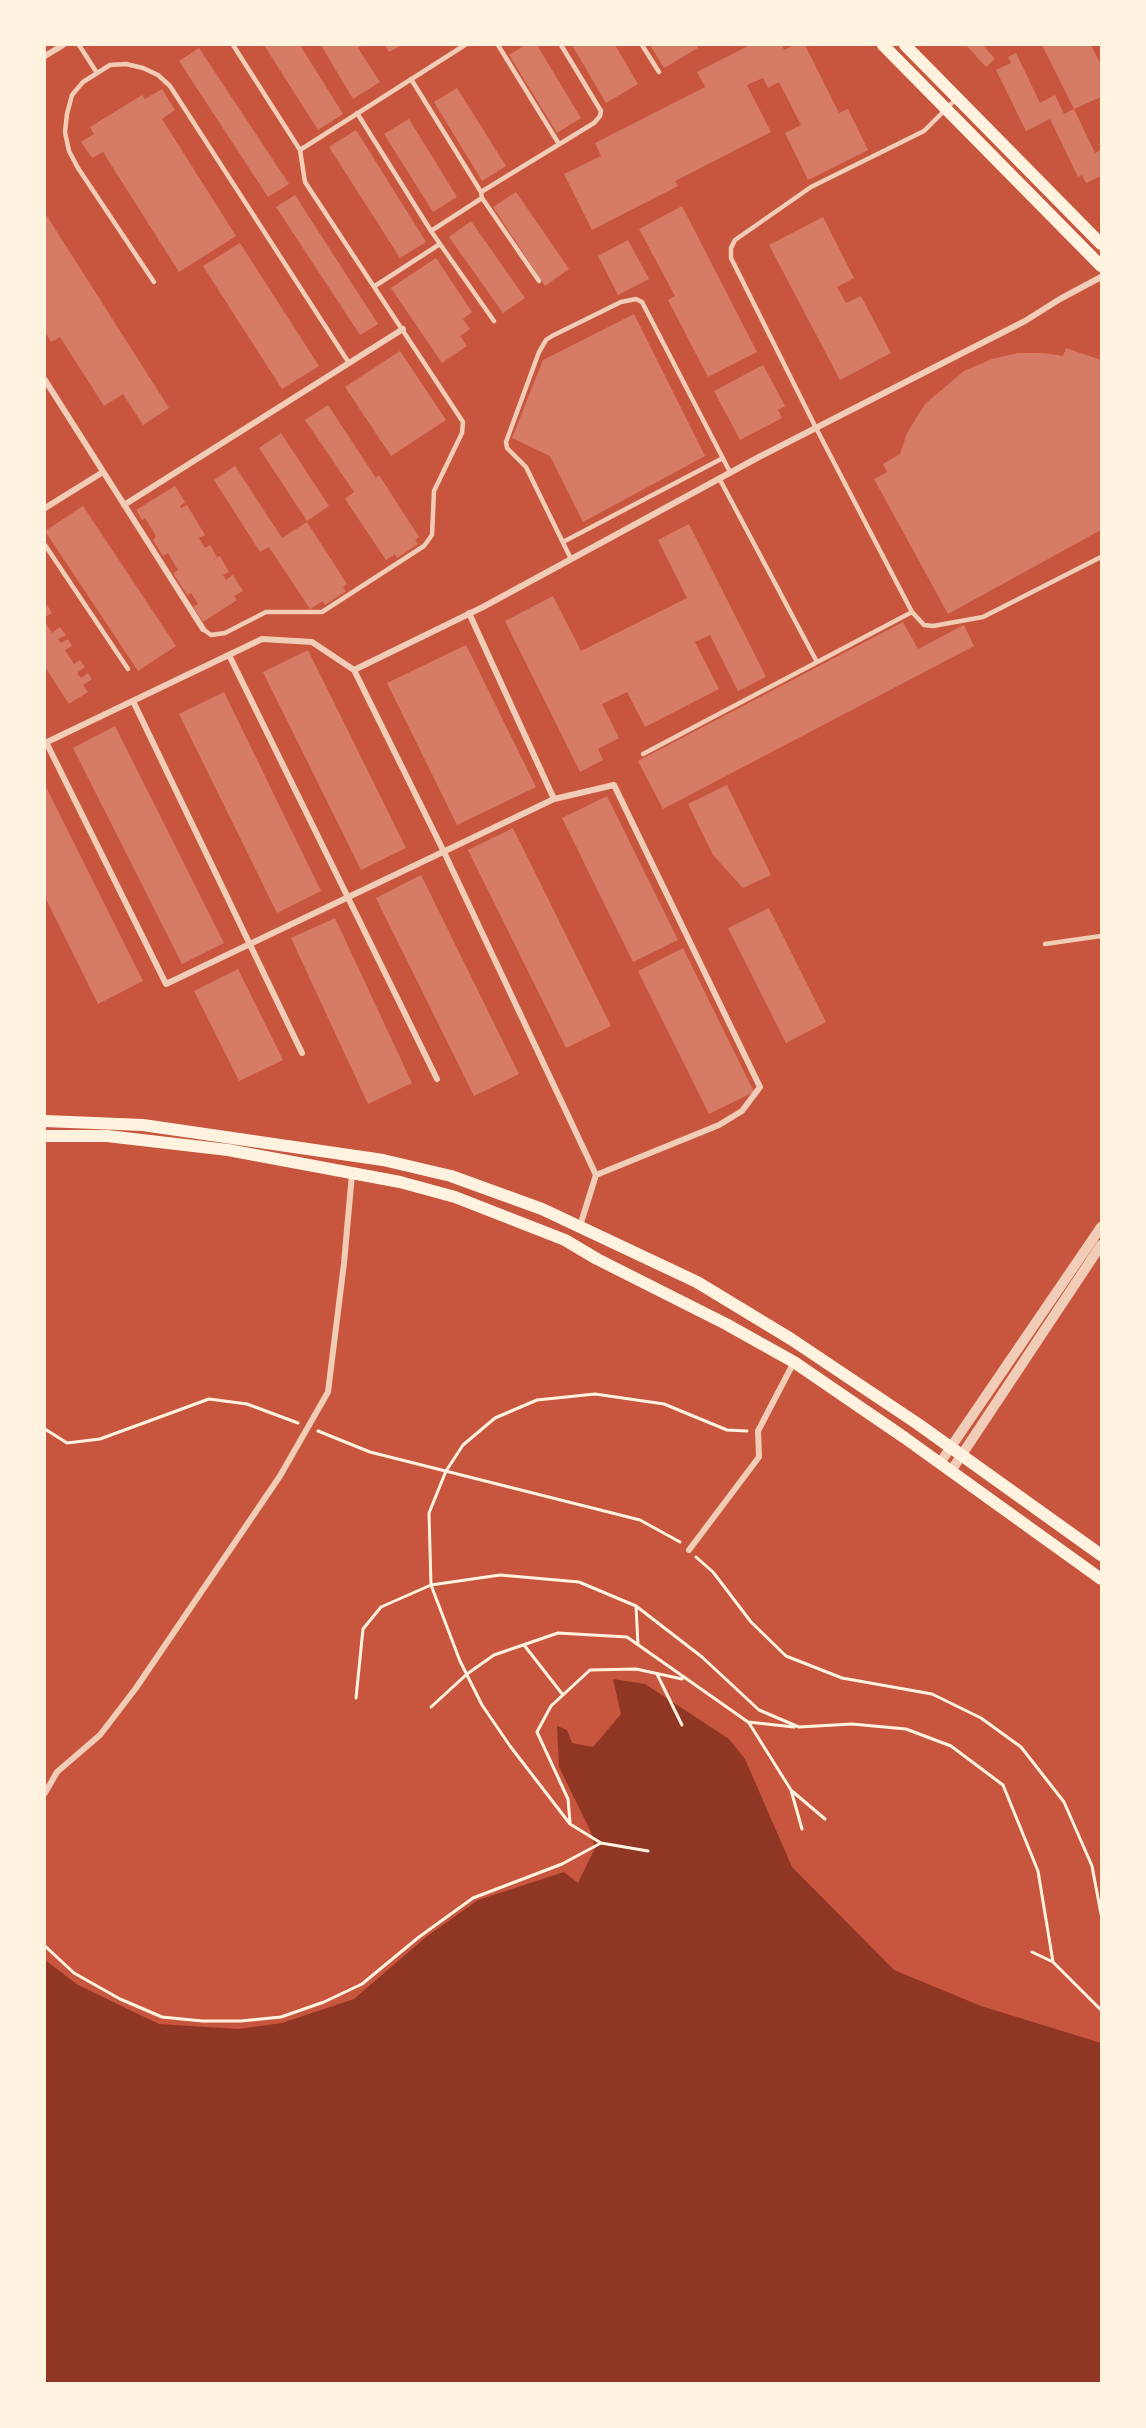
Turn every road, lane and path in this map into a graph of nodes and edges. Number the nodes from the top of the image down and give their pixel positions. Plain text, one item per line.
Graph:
1 (63, 45) edge
2 (79, 45) edge
3 (232, 45) edge
4 (465, 45) edge
5 (498, 45) edge
6 (561, 45) edge
7 (642, 45) edge
8 (883, 45) edge
9 (905, 45) edge
10 (45, 56) edge
11 (659, 72) dead end
12 (97, 73) junction
13 (411, 80) junction
14 (957, 98) junction
15 (947, 109) junction
16 (357, 113) junction
17 (559, 144) junction
18 (300, 150) junction
19 (481, 192) junction
20 (482, 198) junction
21 (431, 231) junction
22 (440, 244) junction
23 (1101, 244) edge
24 (1101, 266) edge
25 (1101, 277) edge
26 (538, 281) dead end
27 (154, 282) dead end
28 (375, 286) junction
29 (494, 321) dead end
30 (403, 329) junction
31 (349, 363) junction
32 (45, 380) edge
33 (816, 428) junction
34 (723, 458) junction
35 (103, 472) junction
36 (730, 472) junction
37 (719, 478) junction
38 (124, 505) junction
39 (45, 508) edge
40 (563, 542) junction
41 (45, 545) edge
42 (1101, 557) edge
43 (571, 559) junction
44 (912, 612) junction
45 (469, 613) junction
46 (203, 629) joint
47 (229, 655) junction
48 (817, 662) junction
49 (128, 669) dead end
50 (354, 670) junction
51 (133, 701) junction
52 (46, 742) edge
53 (644, 754) dead end
54 (554, 799) junction
55 (444, 852) junction
56 (348, 897) junction
57 (1101, 936) edge
58 (251, 944) junction
59 (1045, 944) dead end
60 (302, 1053) dead end
61 (437, 1079) dead end
62 (45, 1121) edge
63 (45, 1136) edge
64 (352, 1173) junction
65 (596, 1175) junction
66 (580, 1227) junction
67 (1101, 1227) edge
68 (1101, 1245) edge
69 (794, 1362) junction
70 (308, 1426) junction
71 (45, 1430) edge
72 (758, 1431) junction
73 (951, 1448) junction
74 (962, 1455) junction
75 (940, 1463) junction
76 (446, 1471) junction
77 (951, 1471) junction
78 (689, 1550) junction
79 (1101, 1555) edge
80 (1101, 1579) edge
81 (431, 1586) junction
82 (636, 1606) junction
83 (524, 1645) junction
84 (638, 1645) junction
85 (466, 1674) junction
86 (657, 1674) junction
87 (685, 1680) junction
88 (563, 1695) junction
89 (356, 1698) dead end
90 (431, 1707) dead end
91 (749, 1723) junction
92 (682, 1725) dead end
93 (799, 1727) junction
94 (791, 1790) junction
95 (45, 1793) edge
96 (825, 1819) dead end
97 (570, 1824) junction
98 (802, 1829) dead end
99 (602, 1843) junction
100 (648, 1851) dead end
101 (1101, 1914) edge
102 (45, 1946) edge
103 (1032, 1953) dead end
104 (1053, 1962) junction
105 (1101, 2010) edge

1 - 10 street
2 - 12 lane
3 - 18 lane
4 - 13 lane
5 - 17 lane
6 - 17 lane
7 - 11 lane
8 - 15 main road
9 - 14 main road
12 - 27 lane
12 - 31 lane
13 - 16 lane
13 - 19 lane
14 - 15 lane
14 - 23 main road
15 - 24 main road
15 - 33 lane
16 - 18 lane
16 - 21 lane
17 - 19 lane
18 - 28 lane
19 - 20 lane
20 - 21 lane
20 - 26 lane
21 - 22 lane
22 - 28 lane
22 - 29 lane
25 - 33 street
28 - 30 lane
30 - 31 street
30 - 46 lane
31 - 38 street
32 - 35 street
33 - 36 street
33 - 44 lane
34 - 36 lane
34 - 40 lane
34 - 40 lane
35 - 38 street
35 - 39 street
36 - 37 street
37 - 43 street
37 - 48 lane
38 - 46 street
40 - 43 lane
41 - 49 lane
42 - 44 lane
43 - 45 street
44 - 48 lane
45 - 50 street
45 - 54 street
47 - 50 street
47 - 51 street
47 - 56 street
48 - 53 lane
50 - 55 street
51 - 52 street
51 - 58 street
52 - 58 street
54 - 55 street
54 - 65 street
55 - 56 street
55 - 65 street
56 - 58 street
56 - 61 street
57 - 59 lane
58 - 60 street
62 - 66 main road
63 - 64 main road
64 - 69 main road
64 - 70 street
65 - 66 street
66 - 73 main road
67 - 73 street
68 - 74 street
69 - 72 street
69 - 75 main road
70 - 71 path
70 - 76 path
70 - 95 street
72 - 76 path
72 - 78 street
73 - 74 main road
73 - 75 street
74 - 77 street
74 - 79 main road
75 - 77 main road
76 - 78 path
76 - 81 path
77 - 80 main road
78 - 101 path
81 - 82 path
81 - 85 path
81 - 89 path
82 - 84 path
82 - 93 path
83 - 84 path
83 - 85 path
83 - 88 path
84 - 87 path
85 - 90 path
85 - 97 path
86 - 87 path
86 - 88 path
86 - 92 path
87 - 91 path
88 - 97 path
91 - 93 path
91 - 94 path
93 - 104 path
94 - 96 path
94 - 98 path
97 - 99 path
99 - 100 path
99 - 102 path
103 - 104 path
104 - 105 path

